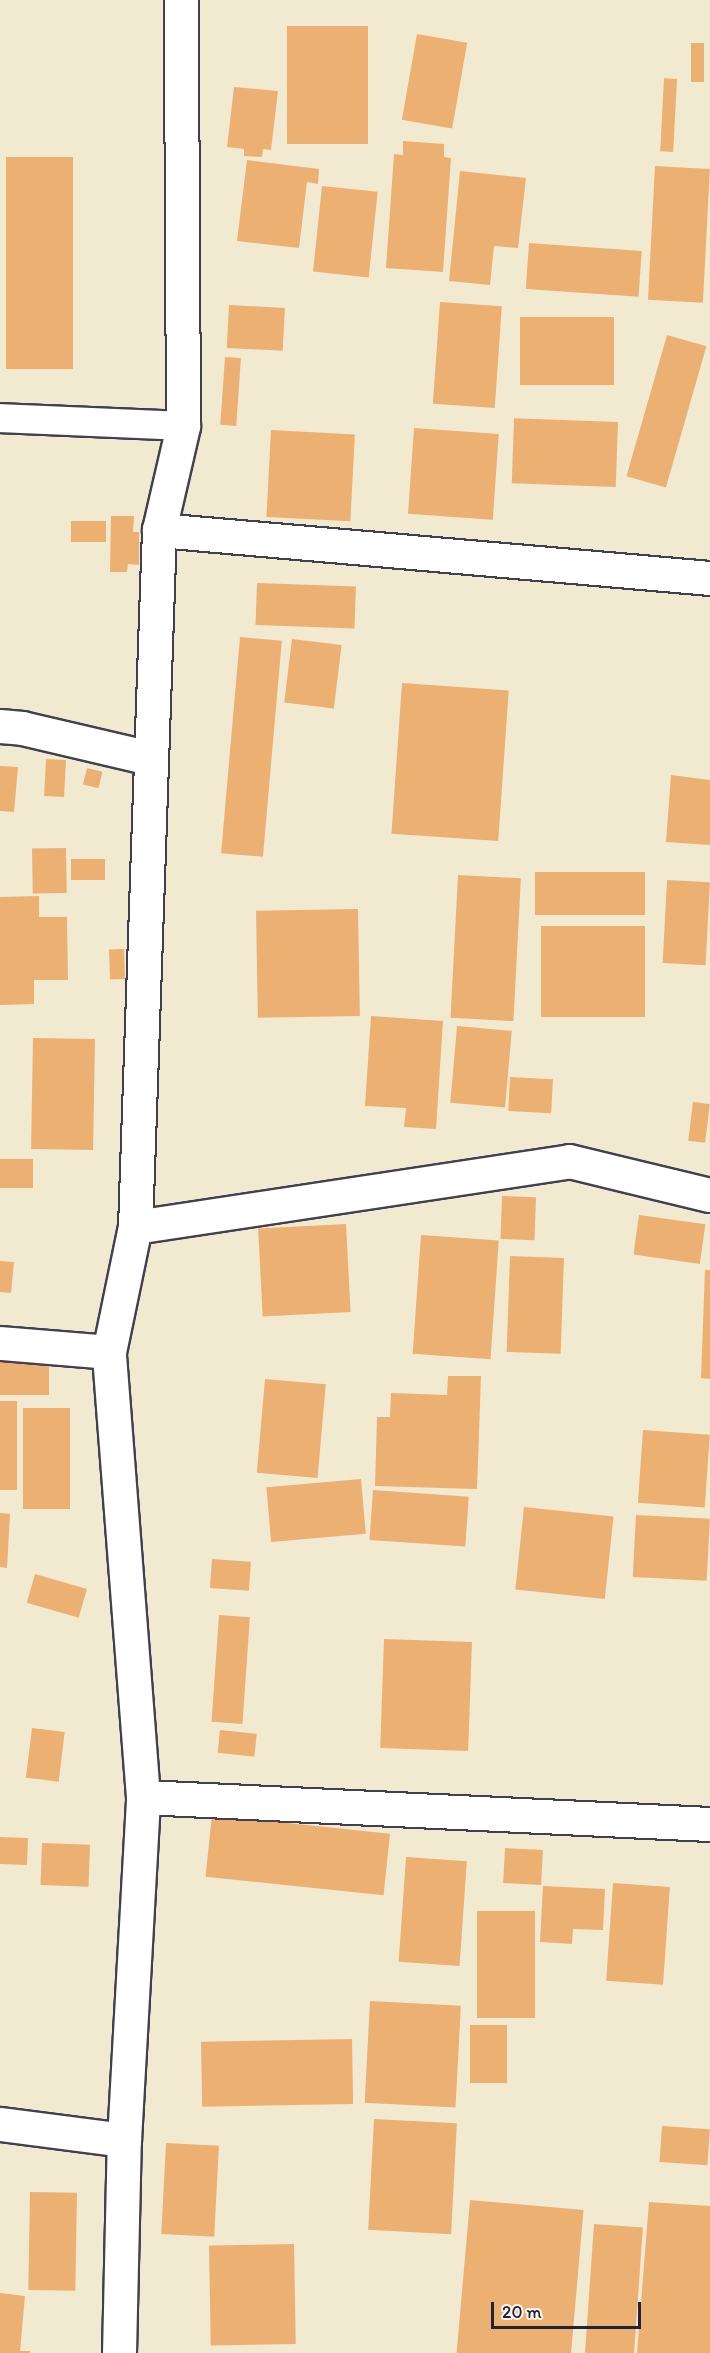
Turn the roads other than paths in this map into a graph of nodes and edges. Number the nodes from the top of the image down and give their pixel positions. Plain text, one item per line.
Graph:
1 (181, 0) edge
2 (0, 418) edge
3 (183, 426) junction
4 (159, 530) junction
5 (710, 578) edge
6 (0, 726) edge
7 (150, 758) junction
8 (710, 1195) edge
9 (135, 1227) junction
10 (0, 1343) edge
11 (109, 1352) junction
12 (143, 1797) junction
13 (710, 1824) edge
14 (0, 2124) edge
15 (124, 2140) junction
16 (119, 2353) edge

1 - 3 street
2 - 3 lane
3 - 4 street
4 - 5 street
4 - 7 street
6 - 7 street
7 - 9 street
8 - 9 street
9 - 11 street
10 - 11 street
11 - 12 street
12 - 13 street
12 - 15 street
14 - 15 street
15 - 16 street

